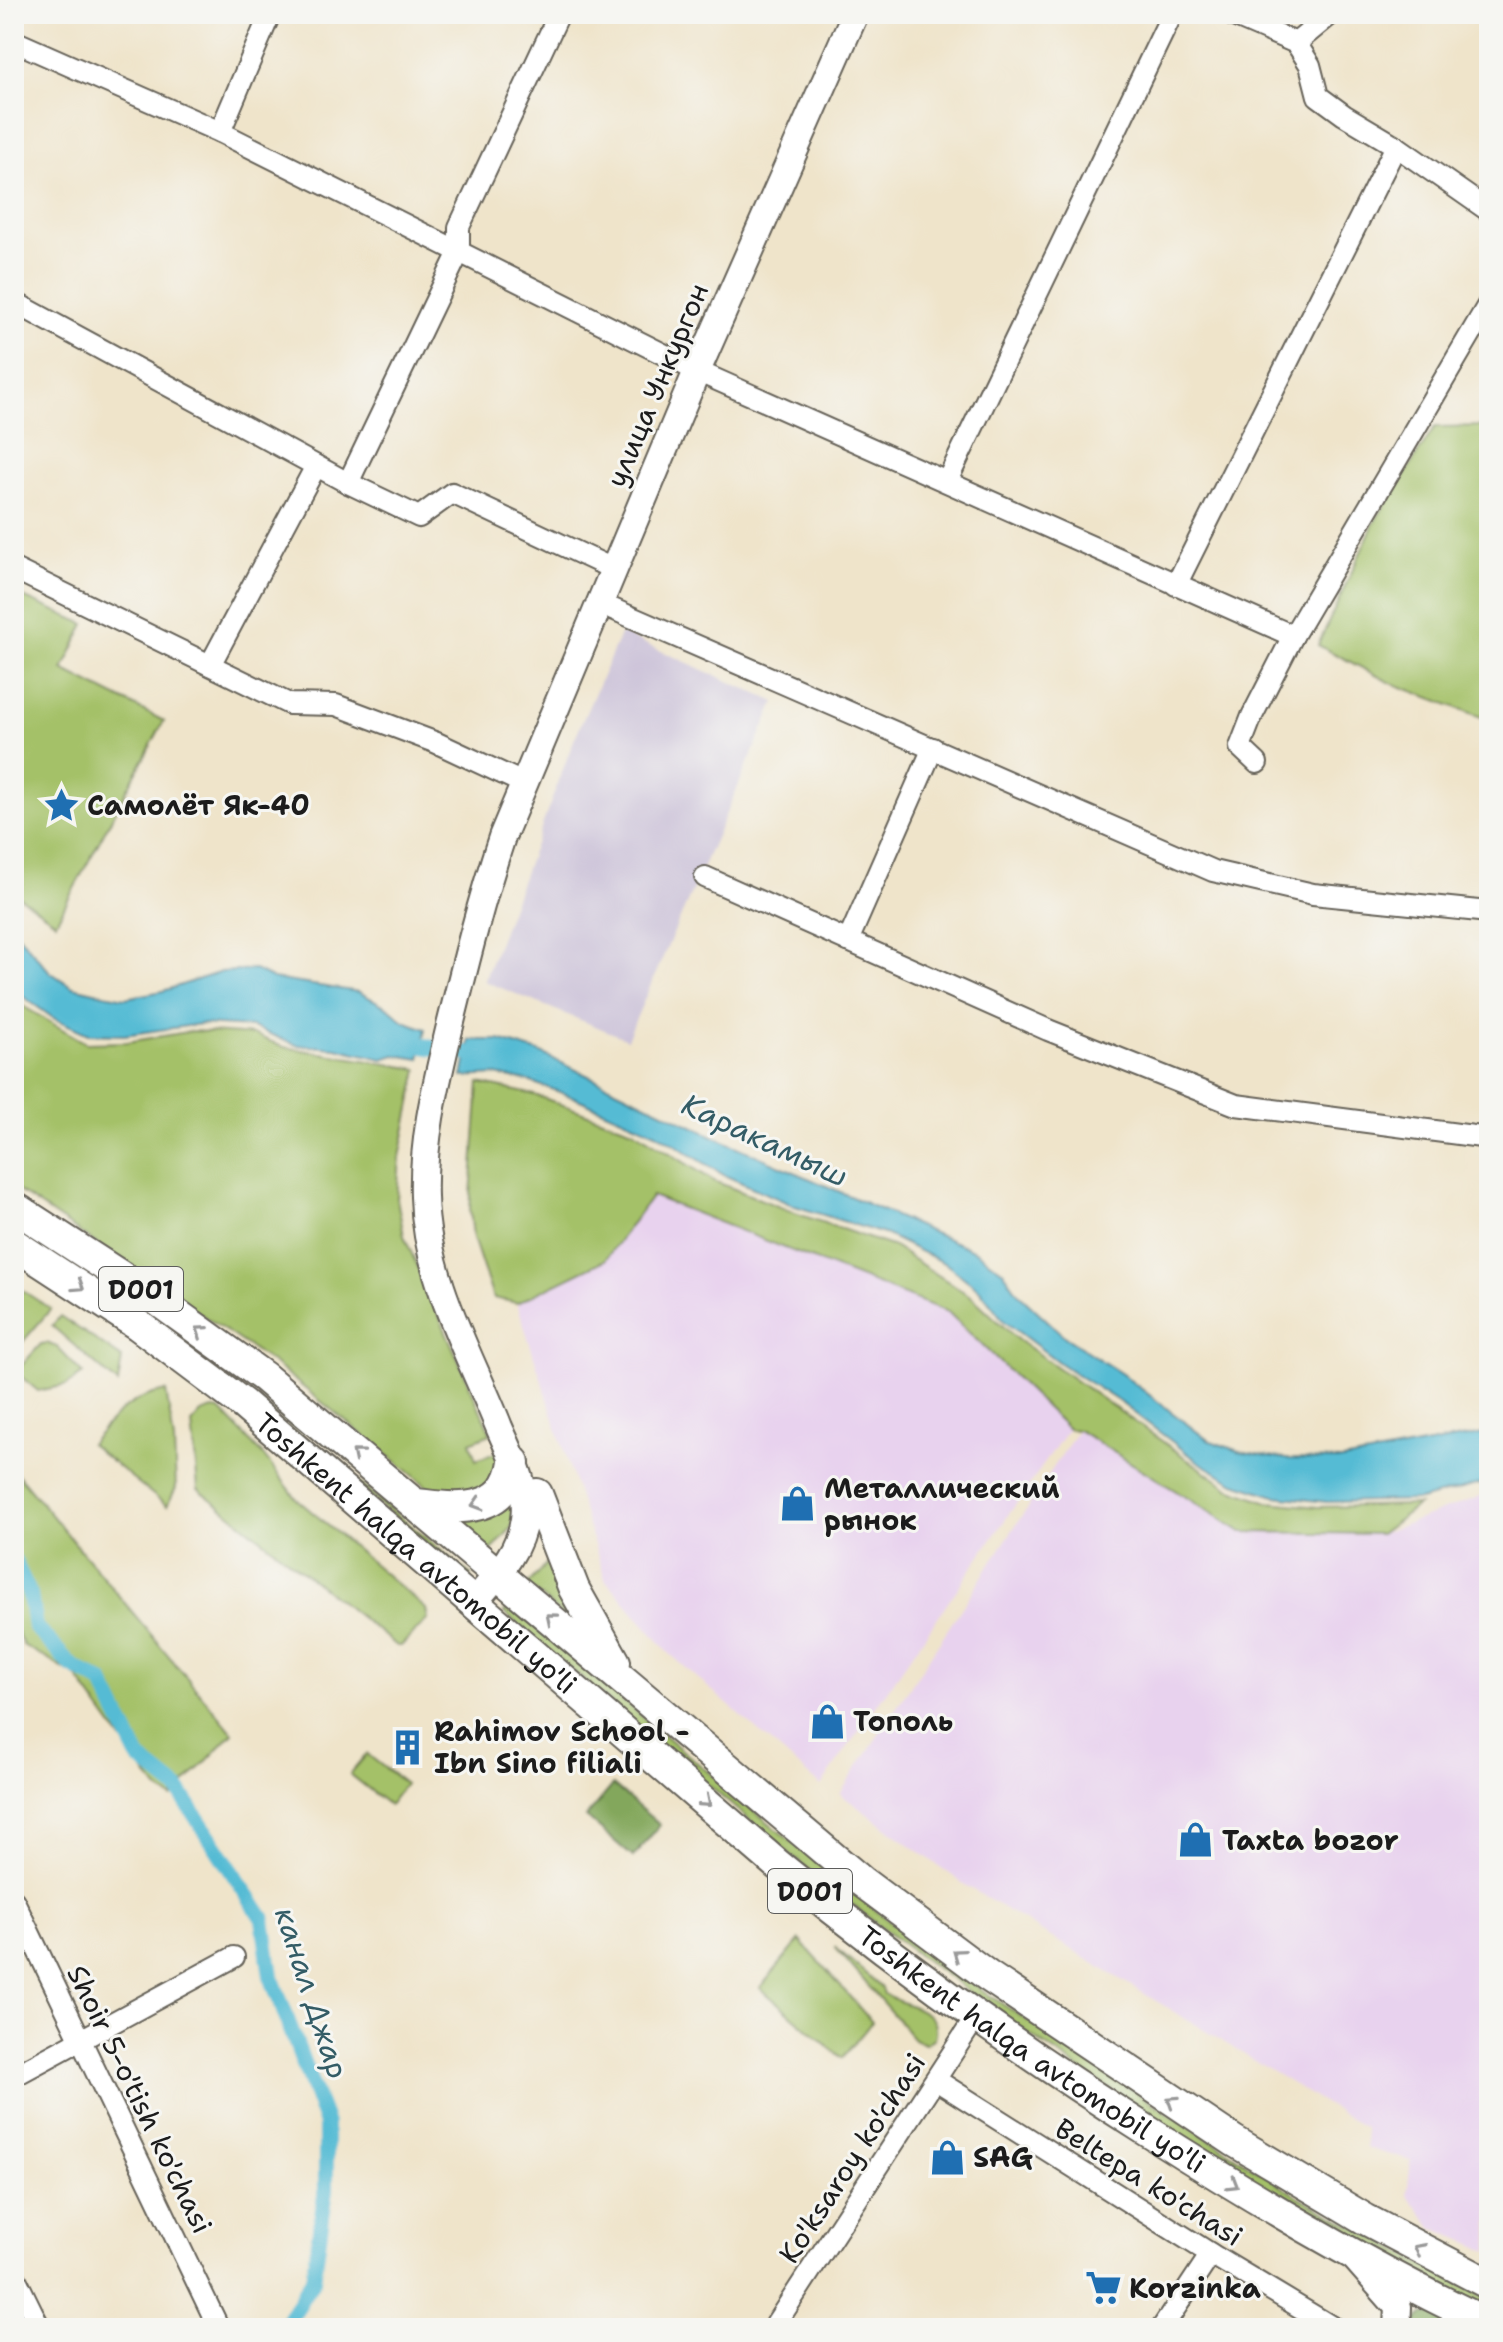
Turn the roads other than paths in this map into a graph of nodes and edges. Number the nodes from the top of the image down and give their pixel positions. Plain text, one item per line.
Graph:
1 (270, 14) edge
2 (559, 14) edge
3 (855, 14) edge
4 (1172, 14) edge
5 (1229, 14) edge
6 (1331, 14) edge
7 (14, 41) edge
8 (1296, 43) junction
9 (220, 132) junction
10 (1396, 146) junction
11 (1489, 211) edge
12 (459, 252) junction
13 (14, 302) edge
14 (1489, 303) edge
15 (697, 371) junction
16 (316, 466) junction
17 (947, 481) junction
18 (348, 483) junction
19 (14, 569) edge
20 (613, 569) junction
21 (1176, 585) junction
22 (599, 603) junction
23 (1293, 636) junction
24 (210, 665) junction
25 (933, 748) junction
26 (1257, 763) dead end
27 (525, 784) junction
28 (705, 877) dead end
29 (1489, 912) edge
30 (848, 941) junction
31 (439, 1092) junction
32 (1489, 1138) edge
33 (14, 1207) edge
34 (14, 1244) edge
35 (264, 1377) junction
36 (243, 1404) junction
37 (514, 1462) junction
38 (537, 1494) junction
39 (416, 1504) junction
40 (505, 1580) junction
41 (482, 1607) junction
42 (632, 1687) junction
43 (14, 1901) edge
44 (234, 1957) dead end
45 (976, 2017) junction
46 (80, 2040) junction
47 (14, 2076) edge
48 (936, 2080) junction
49 (1211, 2254) junction
50 (1353, 2255) junction
51 (14, 2275) edge
52 (1489, 2284) edge
53 (1435, 2298) junction
54 (1397, 2317) edge
55 (216, 2322) dead end
56 (1489, 2324) edge
57 (40, 2328) edge
58 (773, 2328) edge
59 (1162, 2328) edge
60 (1334, 2328) edge

1 - 9 street
2 - 12 street
3 - 15 main road, улица Ункургон
4 - 17 street
5 - 8 street
6 - 8 street
7 - 9 street
8 - 10 street
9 - 12 street
10 - 11 street
10 - 21 street
12 - 15 street
12 - 18 street
13 - 16 street
14 - 23 street
15 - 17 street
15 - 20 main road, улица Ункургон
16 - 18 street
16 - 24 street
17 - 21 street
18 - 20 street
19 - 24 street
20 - 22 main road, улица Ункургон
21 - 23 street
22 - 25 street
22 - 27 main road, улица Ункургон
23 - 26 street
24 - 27 street
25 - 29 street
25 - 30 street
27 - 31 main road, улица Ункургон
28 - 30 street
30 - 32 street
31 - 37 main road
31 - 38 main road
35 -> 33 highway, Toshkent halqa avtomobil yo'li / D001
34 -> 36 highway, Toshkent halqa avtomobil yo'li / D001
35 - 36 highway
39 -> 35 highway, Toshkent halqa avtomobil yo'li / D001
36 - 41 highway, Toshkent halqa avtomobil yo'li / D001
37 -> 39 highway
37 - 40 main road
38 - 40 main road
38 - 42 highway
39 - 40 highway, Toshkent halqa avtomobil yo'li / D001
40 - 41 main road
42 -> 40 highway, Toshkent halqa avtomobil yo'li / D001
41 -> 45 highway, Toshkent halqa avtomobil yo'li / D001
52 -> 42 highway, Toshkent halqa avtomobil yo'li / D001
43 - 46 street, Shoir 5-o'tish ko'chasi
44 - 46 street
45 - 48 street, Ko'ksaroy ko'chasi
45 -> 50 highway, Toshkent halqa avtomobil yo'li / D001
46 - 47 street
46 - 55 street, Shoir 5-o'tish ko'chasi
48 - 49 street, Beltepa ko'chasi
48 - 58 street, Ko'ksaroy ko'chasi
49 - 59 street
49 - 60 street, Beltepa ko'chasi
50 - 53 highway, Toshkent halqa avtomobil yo'li / D001
50 - 54 main road
51 - 57 street
53 - 54 main road
53 - 56 highway, Toshkent halqa avtomobil yo'li / D001

